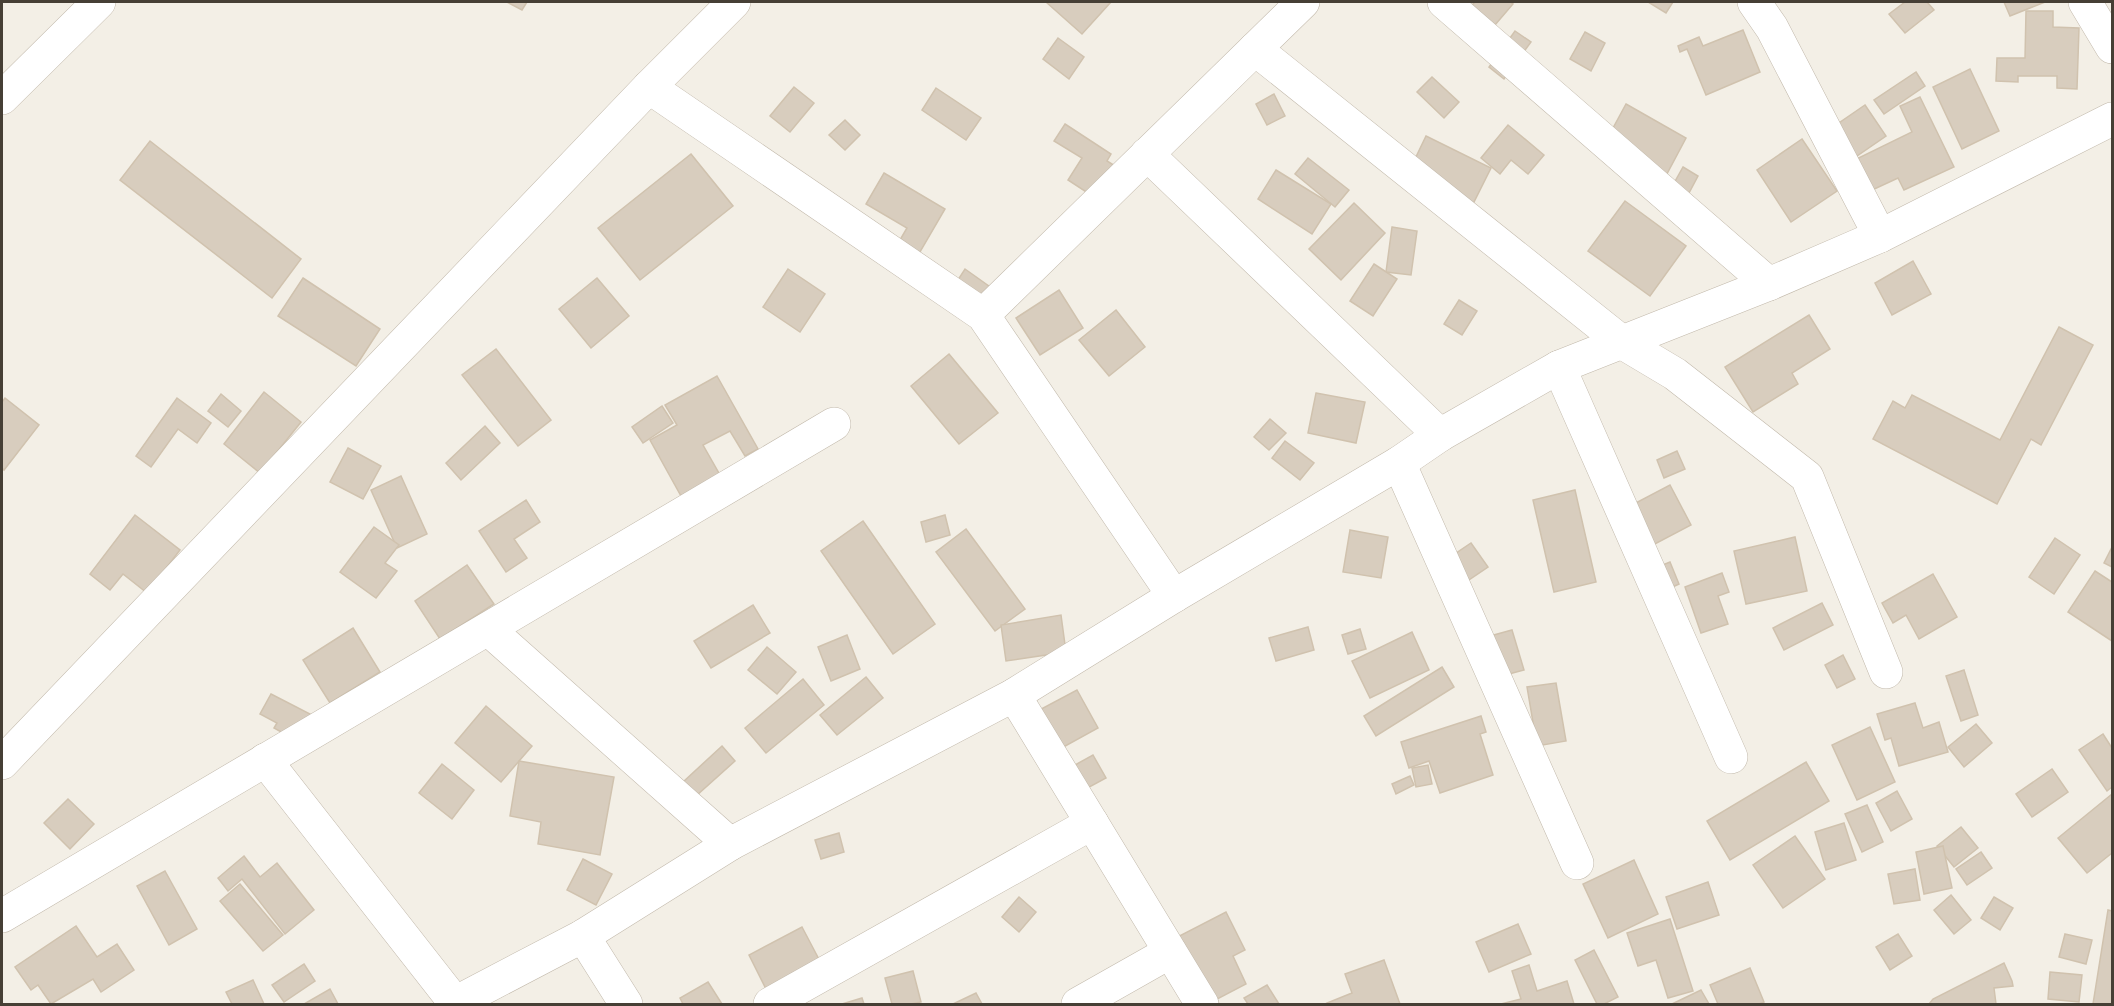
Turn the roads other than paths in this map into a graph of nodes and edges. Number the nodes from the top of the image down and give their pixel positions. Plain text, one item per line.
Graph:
1 (99, 2) edge
2 (734, 2) edge
3 (1303, 2) edge
4 (1444, 2) edge
5 (1754, 2) edge
6 (2085, 2) edge
7 (2112, 47) edge
8 (1255, 49) junction
9 (649, 87) junction
10 (2, 98) edge
11 (2112, 119) edge
12 (1147, 154) junction
13 (1880, 236) junction
14 (1769, 284) junction
15 (983, 315) junction
16 (1623, 343) junction
17 (1559, 368) junction
18 (834, 424) dead end
19 (1440, 435) junction
20 (1399, 463) junction
21 (1174, 596) junction
22 (488, 628) junction
23 (1886, 672) dead end
24 (1014, 694) junction
25 (1731, 757) dead end
26 (265, 760) junction
27 (2, 763) edge
28 (1092, 823) junction
29 (730, 843) junction
30 (1577, 863) dead end
31 (2, 916) edge
32 (583, 936) junction
33 (1170, 952) junction
34 (455, 1004) edge
35 (626, 1005) edge
36 (770, 1005) edge
37 (1078, 1005) edge
38 (1202, 1005) edge

1 - 10 street
2 - 9 street
3 - 8 street
4 - 14 street
5 - 13 street
6 - 7 street
8 - 12 street
8 - 16 street
9 - 15 street
9 - 27 street
11 - 13 street
12 - 15 street
12 - 19 street
13 - 14 street
14 - 16 street
15 - 21 street
16 - 17 street
16 - 23 street
17 - 19 street
17 - 25 street
18 - 22 street
19 - 20 street
20 - 21 street
20 - 30 street
21 - 24 street
22 - 26 street
22 - 29 street
24 - 28 street
24 - 29 street
26 - 31 street
26 - 34 street
28 - 33 street
28 - 36 street
29 - 32 street
32 - 34 street
32 - 35 street
33 - 37 street
33 - 38 street

